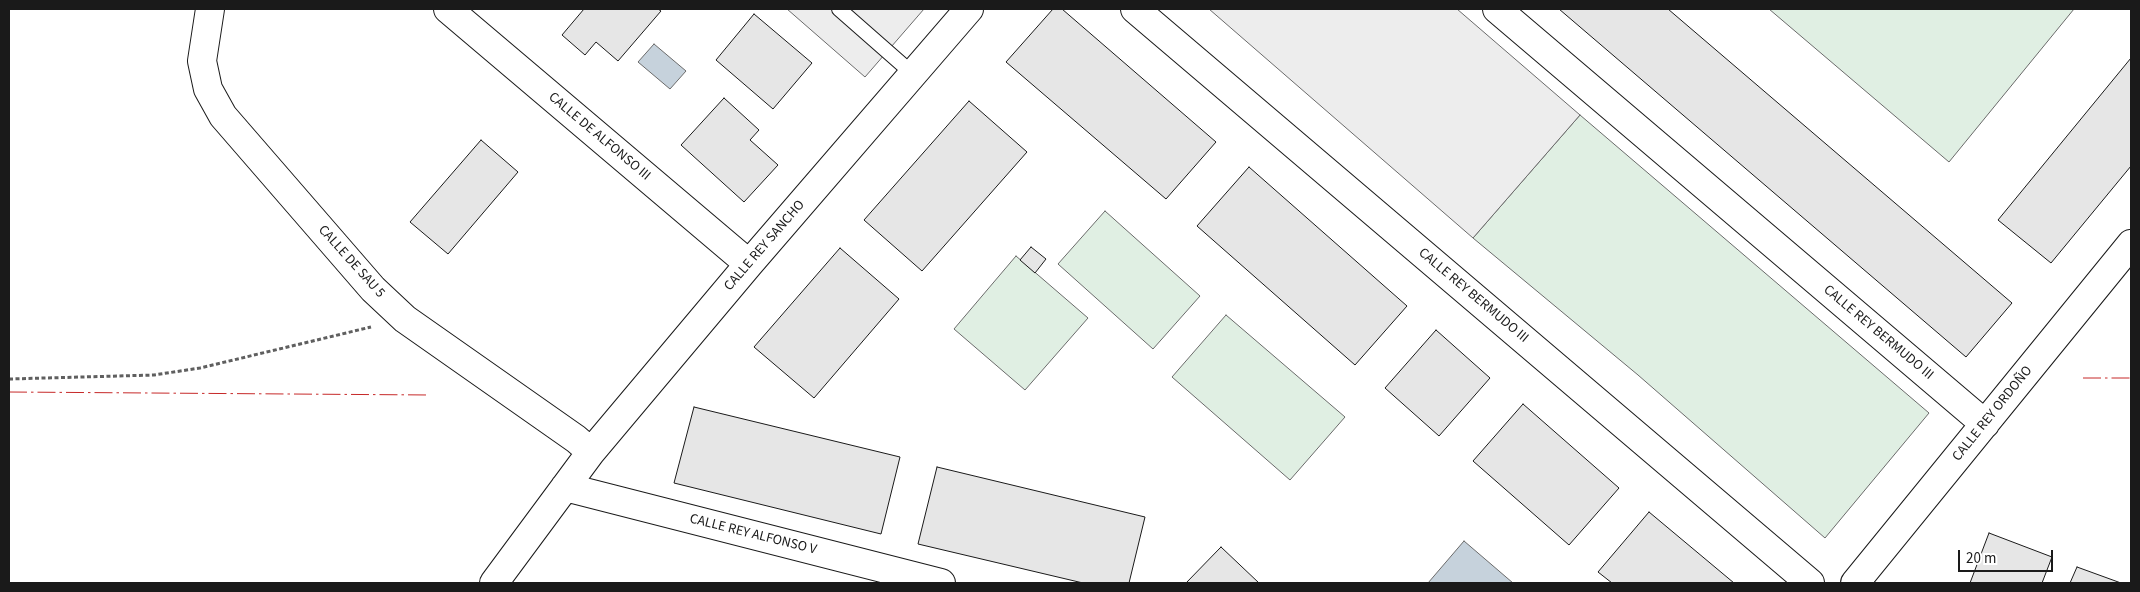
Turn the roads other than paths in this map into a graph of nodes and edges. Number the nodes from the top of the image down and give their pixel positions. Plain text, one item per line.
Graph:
1 (210, 9) edge
2 (448, 9) edge
3 (839, 9) edge
4 (969, 9) edge
5 (1135, 9) edge
6 (1497, 9) edge
7 (913, 74) junction
8 (2131, 244) edge
9 (749, 264) junction
10 (1985, 424) junction
11 (591, 452) junction
12 (565, 487) junction
13 (494, 583) edge
14 (941, 583) edge
15 (1810, 583) edge
16 (1855, 583) edge

1 - 11 street, CALLE DE SAU 5
2 - 9 street, CALLE DE ALFONSO III
3 - 7 lane
4 - 7 street, CALLE REY SANCHO
5 - 15 street, CALLE REY BERMUDO III
6 - 10 street, CALLE REY BERMUDO III
7 - 9 street, CALLE REY SANCHO
8 - 10 street, CALLE REY ORDOÑO
9 - 11 street, CALLE REY SANCHO
10 - 16 street, CALLE REY ORDOÑO
11 - 12 street, CALLE REY SANCHO
12 - 13 street, CALLE REY SANCHO
12 - 14 street, CALLE REY ALFONSO V

